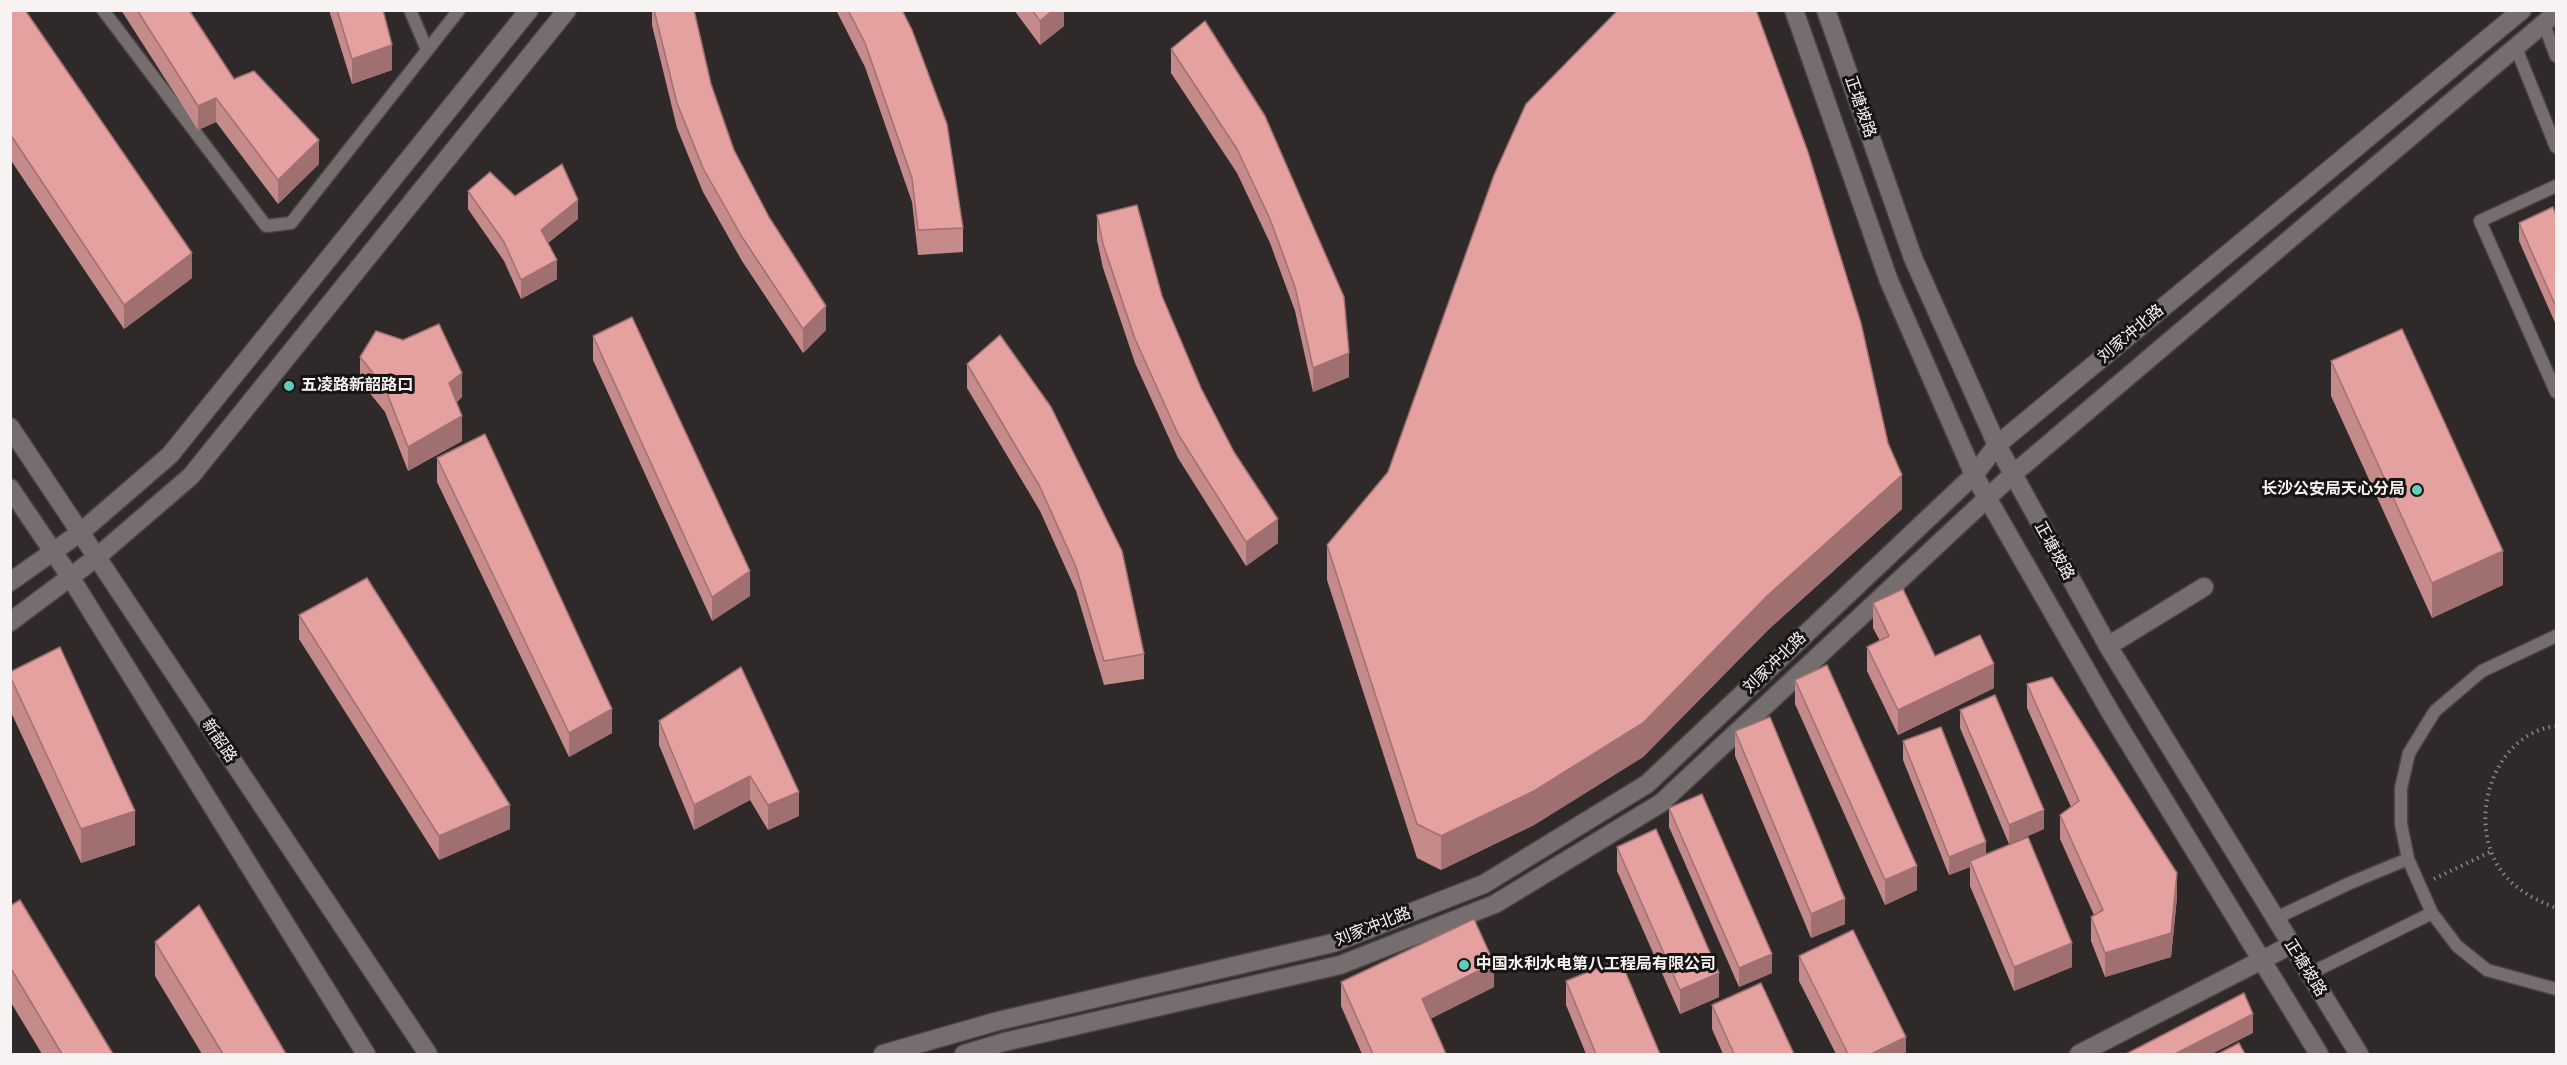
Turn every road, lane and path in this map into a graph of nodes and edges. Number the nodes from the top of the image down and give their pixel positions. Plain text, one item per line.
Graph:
1 (103, 10) edge
2 (410, 10) edge
3 (459, 10) edge
4 (529, 10) edge
5 (567, 10) edge
6 (1794, 10) edge
7 (1826, 10) edge
8 (2522, 10) edge
9 (2550, 19) edge
10 (2516, 48) junction
11 (427, 50) junction
12 (2556, 56) edge
13 (2556, 147) edge
14 (2556, 186) edge
15 (2556, 392) edge
16 (10, 427) edge
17 (1996, 445) junction
18 (1974, 475) junction
19 (2012, 475) junction
20 (10, 488) edge
21 (1988, 499) junction
22 (81, 532) junction
23 (53, 552) junction
24 (97, 557) junction
25 (70, 577) junction
26 (10, 582) edge
27 (2204, 587) dead end
28 (10, 622) edge
29 (2556, 636) edge
30 (2108, 646) junction
31 (2556, 726) edge
32 (2492, 851) junction
33 (2408, 859) junction
34 (2420, 886) junction
35 (2556, 909) edge
36 (2432, 913) junction
37 (2274, 919) junction
38 (2291, 945) junction
39 (2262, 961) junction
40 (2309, 974) junction
41 (2556, 989) edge
42 (366, 1054) edge
43 (428, 1054) edge
44 (883, 1054) edge
45 (964, 1054) edge
46 (2079, 1054) edge
47 (2319, 1054) edge
48 (2359, 1054) edge

1 - 11 lane
2 - 11 lane
3 - 11 lane
4 - 22 main road
5 - 24 main road
6 - 18 main road, 正塘坡路
7 - 17 main road, 正塘坡路
8 - 17 main road, 刘家冲北路
9 - 10 main road, 刘家冲北路
9 - 12 lane
10 - 13 lane
10 - 19 main road, 刘家冲北路
14 - 15 lane
16 - 22 main road, 新韶路
17 - 18 main road, 刘家冲北路
17 - 19 main road, 正塘坡路
18 - 21 main road, 正塘坡路
18 - 44 main road, 刘家冲北路
19 - 21 main road, 刘家冲北路
19 - 30 main road, 正塘坡路
20 - 23 main road
21 - 39 main road, 正塘坡路
21 - 45 main road, 刘家冲北路
22 - 23 main road
22 - 24 main road, 新韶路
23 - 25 main road
23 - 26 main road
24 - 25 main road
24 - 43 main road, 新韶路
25 - 28 main road
25 - 42 main road
27 - 30 main road
29 - 33 lane
30 - 37 main road, 正塘坡路
31 - 32 path
32 - 34 path
32 - 35 path
33 - 34 lane
33 - 37 lane
34 - 36 lane
36 - 40 lane
36 - 41 lane
37 - 38 main road, 正塘坡路
38 - 39 main road
38 - 40 main road, 正塘坡路
39 - 46 main road
39 - 47 main road, 正塘坡路
40 - 48 main road, 正塘坡路

